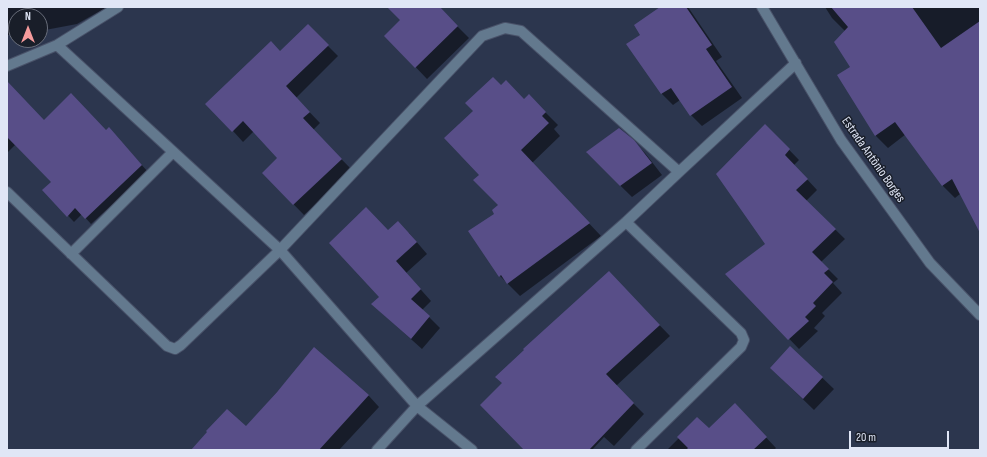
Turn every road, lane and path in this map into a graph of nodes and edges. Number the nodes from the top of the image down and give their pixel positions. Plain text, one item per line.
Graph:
1 (118, 7) edge
2 (762, 7) edge
3 (57, 45) junction
4 (796, 63) junction
5 (7, 66) edge
6 (173, 152) junction
7 (679, 172) junction
8 (7, 192) edge
9 (626, 222) junction
10 (280, 250) junction
11 (71, 254) junction
12 (980, 315) edge
13 (417, 406) junction
14 (377, 450) edge
15 (472, 450) edge
16 (636, 450) edge

1 - 3 street
2 - 4 street, Estrada Antônio Borges
3 - 5 street
3 - 6 street
4 - 7 street
4 - 12 street, Estrada Antônio Borges
6 - 10 street
6 - 11 street
7 - 9 street
7 - 10 street
8 - 11 street
9 - 13 street
9 - 16 street
10 - 11 street
10 - 13 street
13 - 14 street
13 - 15 street

